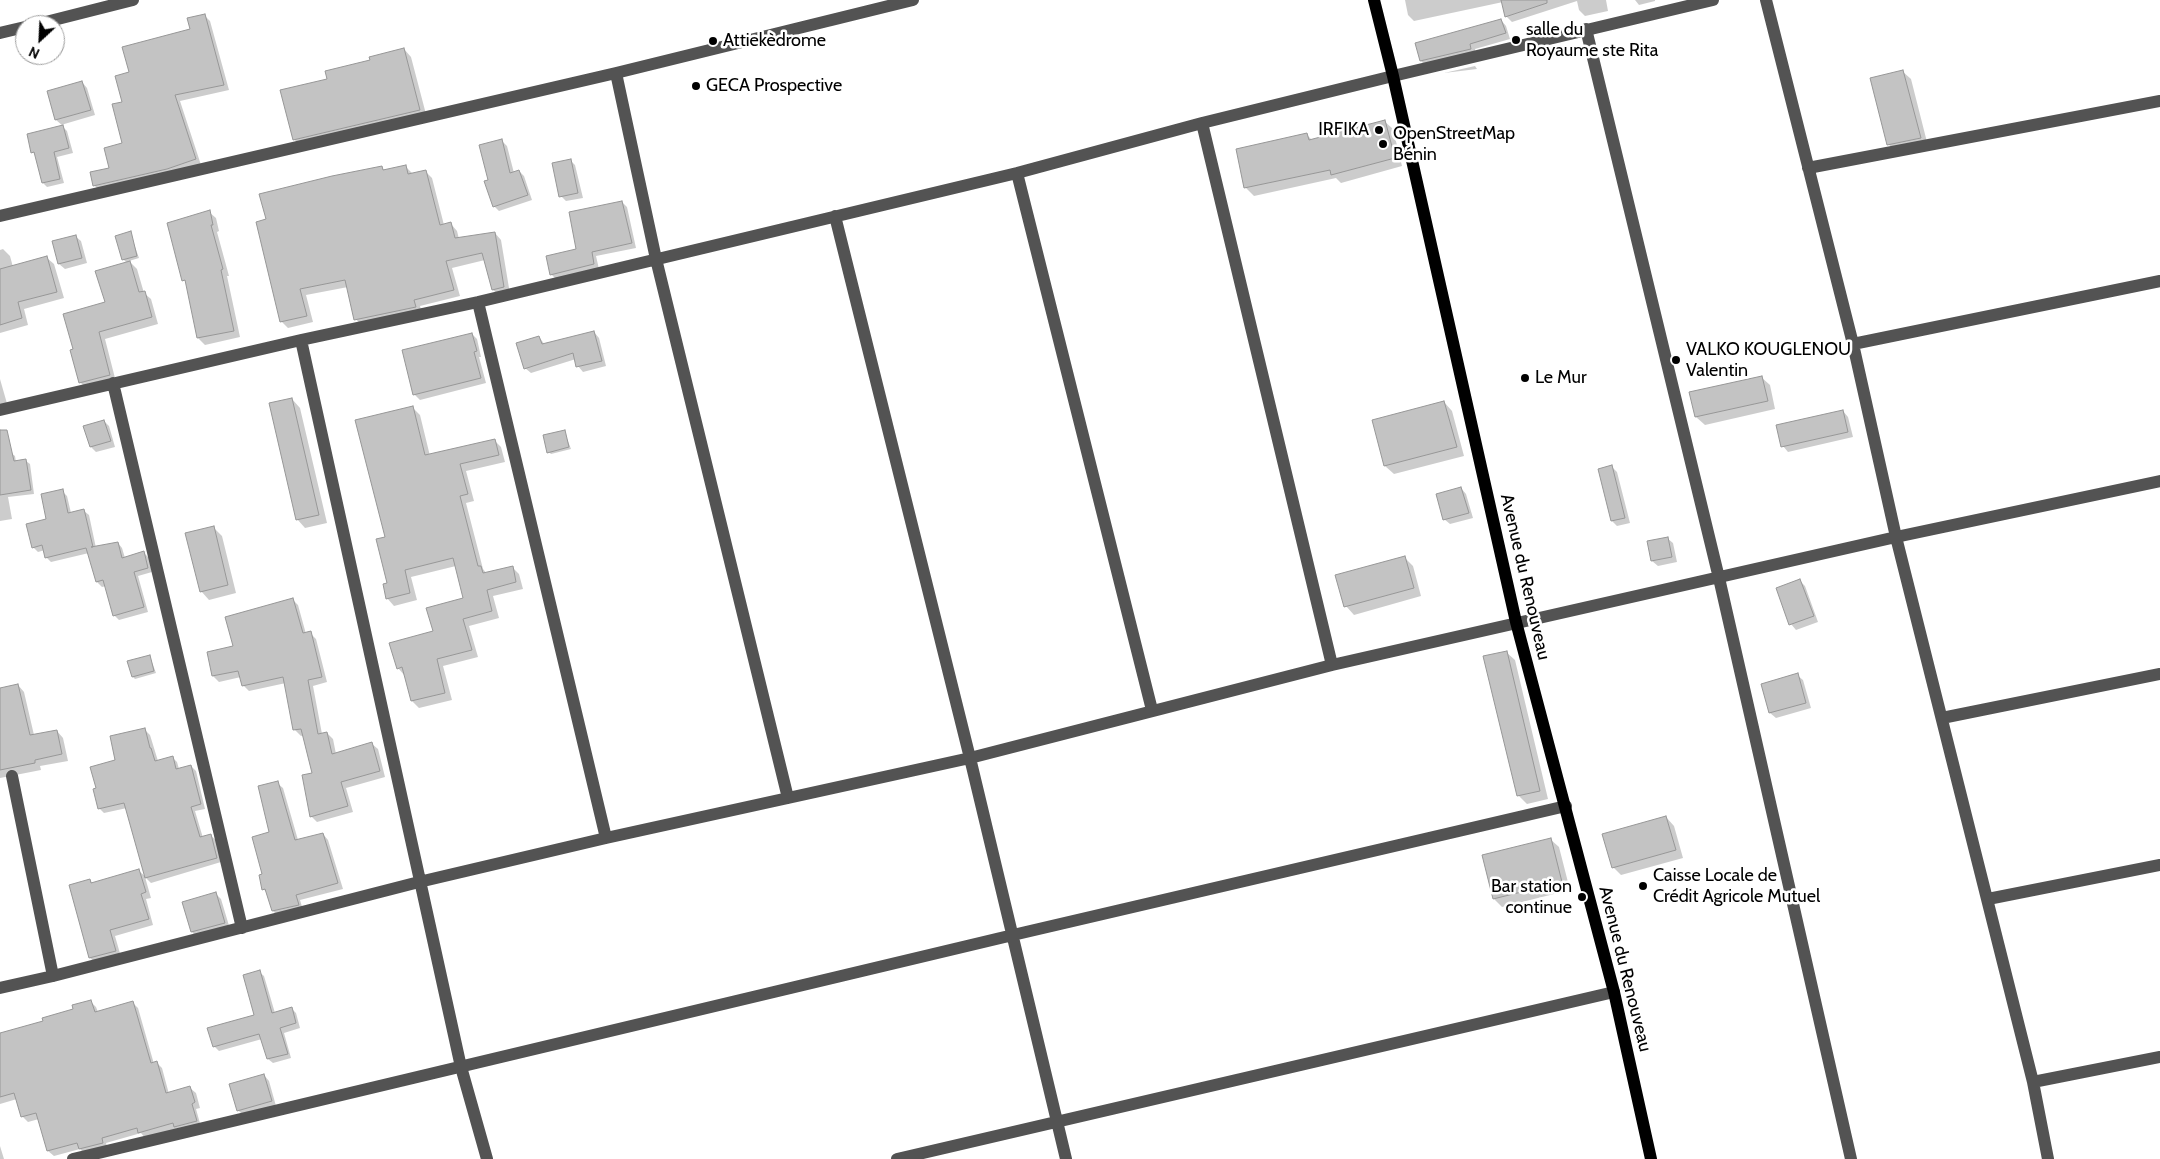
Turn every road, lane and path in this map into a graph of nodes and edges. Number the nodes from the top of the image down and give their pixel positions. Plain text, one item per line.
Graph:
1 (133, 0) edge
2 (913, 0) edge
3 (1374, 0) edge
4 (1713, 0) edge
5 (1766, 0) edge
6 (882, 3) edge
7 (65, 17) edge
8 (1586, 29) junction
9 (15, 30) edge
10 (0, 34) edge
11 (616, 73) junction
12 (1393, 76) junction
13 (2160, 100) edge
14 (1202, 123) junction
15 (1808, 168) junction
16 (1017, 173) junction
17 (0, 216) edge
18 (835, 216) junction
19 (656, 259) junction
20 (2160, 281) edge
21 (478, 302) junction
22 (301, 340) junction
23 (1853, 344) junction
24 (113, 383) junction
25 (0, 410) edge
26 (2160, 481) edge
27 (1896, 537) junction
28 (1720, 578) junction
29 (1516, 622) junction
30 (1332, 665) junction
31 (2160, 674) edge
32 (1152, 710) junction
33 (1942, 718) junction
34 (970, 758) junction
35 (12, 776) dead end
36 (788, 798) junction
37 (1566, 806) junction
38 (606, 838) junction
39 (2160, 865) edge
40 (419, 882) junction
41 (1988, 899) junction
42 (242, 928) junction
43 (1013, 935) junction
44 (52, 976) junction
45 (0, 988) edge
46 (1614, 992) junction
47 (2160, 1058) edge
48 (461, 1067) junction
49 (2032, 1082) junction
50 (1057, 1123) junction
51 (73, 1159) edge
52 (487, 1159) edge
53 (897, 1159) edge
54 (1066, 1159) edge
55 (1652, 1159) edge
56 (1851, 1159) edge
57 (2048, 1159) edge

1 - 7 street
2 - 6 street
3 - 12 main road, Avenue du Renouveau
4 - 8 street
5 - 15 street
6 - 11 street
8 - 12 street
8 - 28 street
9 - 10 street
11 - 17 street
11 - 19 street
12 - 14 street
12 - 29 main road, Avenue du Renouveau
13 - 15 street
14 - 16 street
14 - 30 street
15 - 23 street
16 - 18 street
16 - 32 street
18 - 19 street
18 - 34 street
19 - 21 street
19 - 36 street
20 - 23 street
21 - 22 street
21 - 38 street
22 - 24 street
22 - 40 street
23 - 27 street
24 - 25 street
24 - 42 street
26 - 27 street
27 - 28 street
27 - 33 street
28 - 29 street
28 - 56 street
29 - 30 street
29 - 37 main road, Avenue du Renouveau
30 - 32 street
31 - 33 street
32 - 34 street
33 - 41 street
34 - 36 street
34 - 43 street
35 - 44 street
36 - 38 street
37 - 43 street
37 - 46 main road, Avenue du Renouveau
38 - 40 street
39 - 41 street
40 - 42 street
40 - 48 street
41 - 49 street
42 - 44 street
43 - 48 street
43 - 50 street
44 - 45 street
46 - 50 street
46 - 55 main road, Avenue du Renouveau
47 - 49 street
48 - 51 street
48 - 52 street
49 - 57 street
50 - 53 street
50 - 54 street

